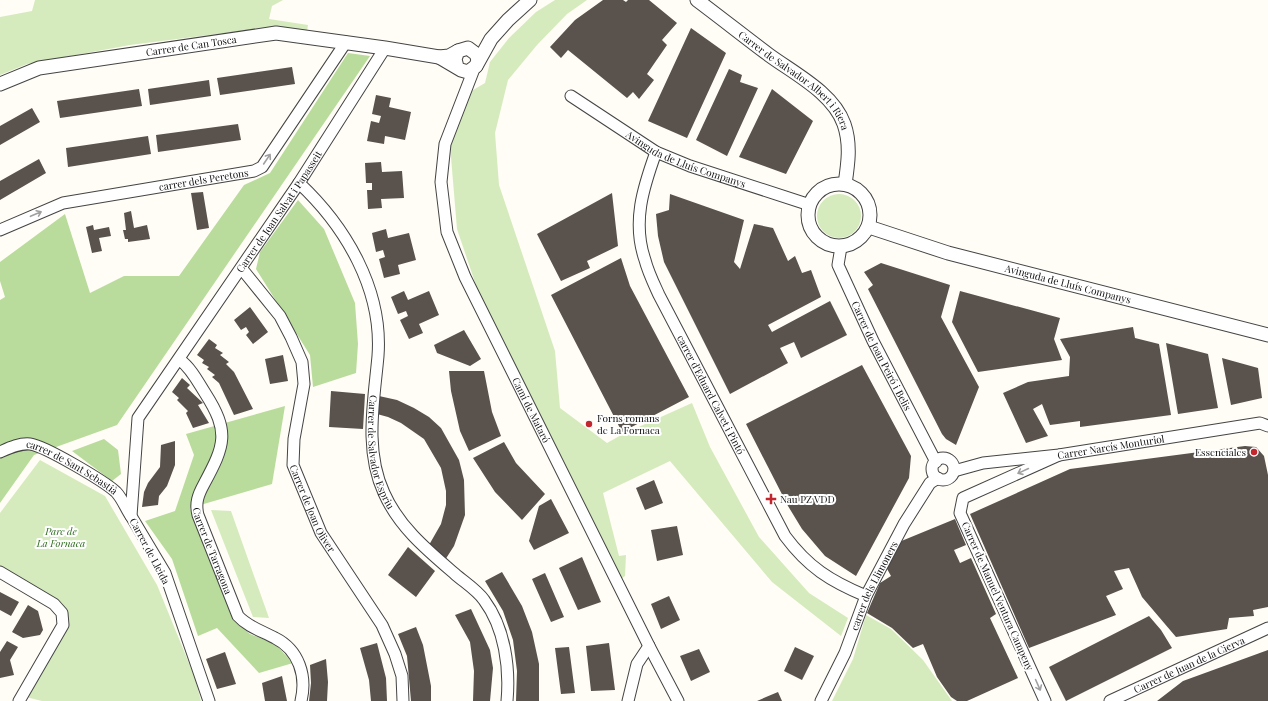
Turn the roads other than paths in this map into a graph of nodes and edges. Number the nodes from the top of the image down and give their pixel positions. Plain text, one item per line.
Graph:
1 (530, 0) edge
2 (697, 0) edge
3 (491, 39) junction
4 (346, 42) junction
5 (385, 48) junction
6 (463, 50) junction
7 (439, 57) junction
8 (475, 67) junction
9 (459, 69) junction
10 (0, 84) edge
11 (570, 96) dead end
12 (459, 106) junction
13 (656, 152) junction
14 (299, 183) junction
15 (845, 184) junction
16 (810, 205) junction
17 (869, 227) junction
18 (0, 230) edge
19 (841, 247) junction
20 (242, 269) junction
21 (1268, 335) edge
22 (180, 360) junction
23 (138, 418) joint
24 (1268, 426) edge
25 (0, 452) edge
26 (1059, 455) junction
27 (936, 462) junction
28 (954, 471) junction
29 (938, 478) junction
30 (131, 516) junction
31 (0, 572) edge
32 (866, 596) junction
33 (1268, 628) edge
34 (649, 646) junction
35 (19, 701) edge
36 (210, 701) edge
37 (301, 701) edge
38 (403, 701) edge
39 (507, 701) edge
40 (628, 701) edge
41 (678, 701) edge
42 (821, 701) edge
43 (1045, 701) edge
44 (1110, 701) edge

1 - 3 street
2 - 15 street, Carrer de Salvador Albert i Riera
3 - 6 street
3 - 8 street
4 - 5 street, Carrer de Can Tosca
4 - 10 street, Carrer de Can Tosca
18 -> 4 street, carrer dels Peretons
5 - 7 street
5 - 14 street, Carrer de Joan Salvat i Papasseit
6 - 7 street
6 - 8 street
6 - 9 street
7 - 9 street
8 - 9 street
8 - 12 street, Camí de Mataró
9 - 12 street, Camí de Mataró
11 - 13 street, Avinguda de Lluís Companys
12 - 34 street, Camí de Mataró
13 - 16 street, Avinguda de Lluís Companys
13 - 32 street, carrer d'Eduard Calvet i Pintó
14 - 20 street, Carrer de Joan Salvat i Papasseit
14 - 39 street, Carrer de Salvador Espriu
15 - 16 street
15 - 17 street
16 - 19 street
17 - 19 street
17 - 21 street, Avinguda de Lluís Companys
19 - 27 street, Carrer de Joan Peiró i Belis
20 - 22 street, Carrer de Joan Salvat i Papasseit
20 - 38 street, Carrer de Joan Oliver
22 - 23 street, Carrer de Joan Salvat i Papasseit
22 - 37 street, Carrer de Tarragona
23 - 30 street, Carrer de Lleida
24 - 26 street, Carrer Narcís Monturiol
25 - 30 street, carrer de Sant Sebastià
26 - 28 street, Carrer Narcís Monturiol
26 -> 43 street, Carrer de Manuel Ventura Campeny
27 - 28 street
27 - 29 street
28 - 29 street
29 - 32 street, carrer dels Llimoners
30 - 36 street, Carrer de Lleida
31 - 35 street
32 - 42 street, carrer dels Llimoners
33 - 44 street, Carrer de Juan de la Cierva
34 - 40 street
34 - 41 street, Camí de Mataró

